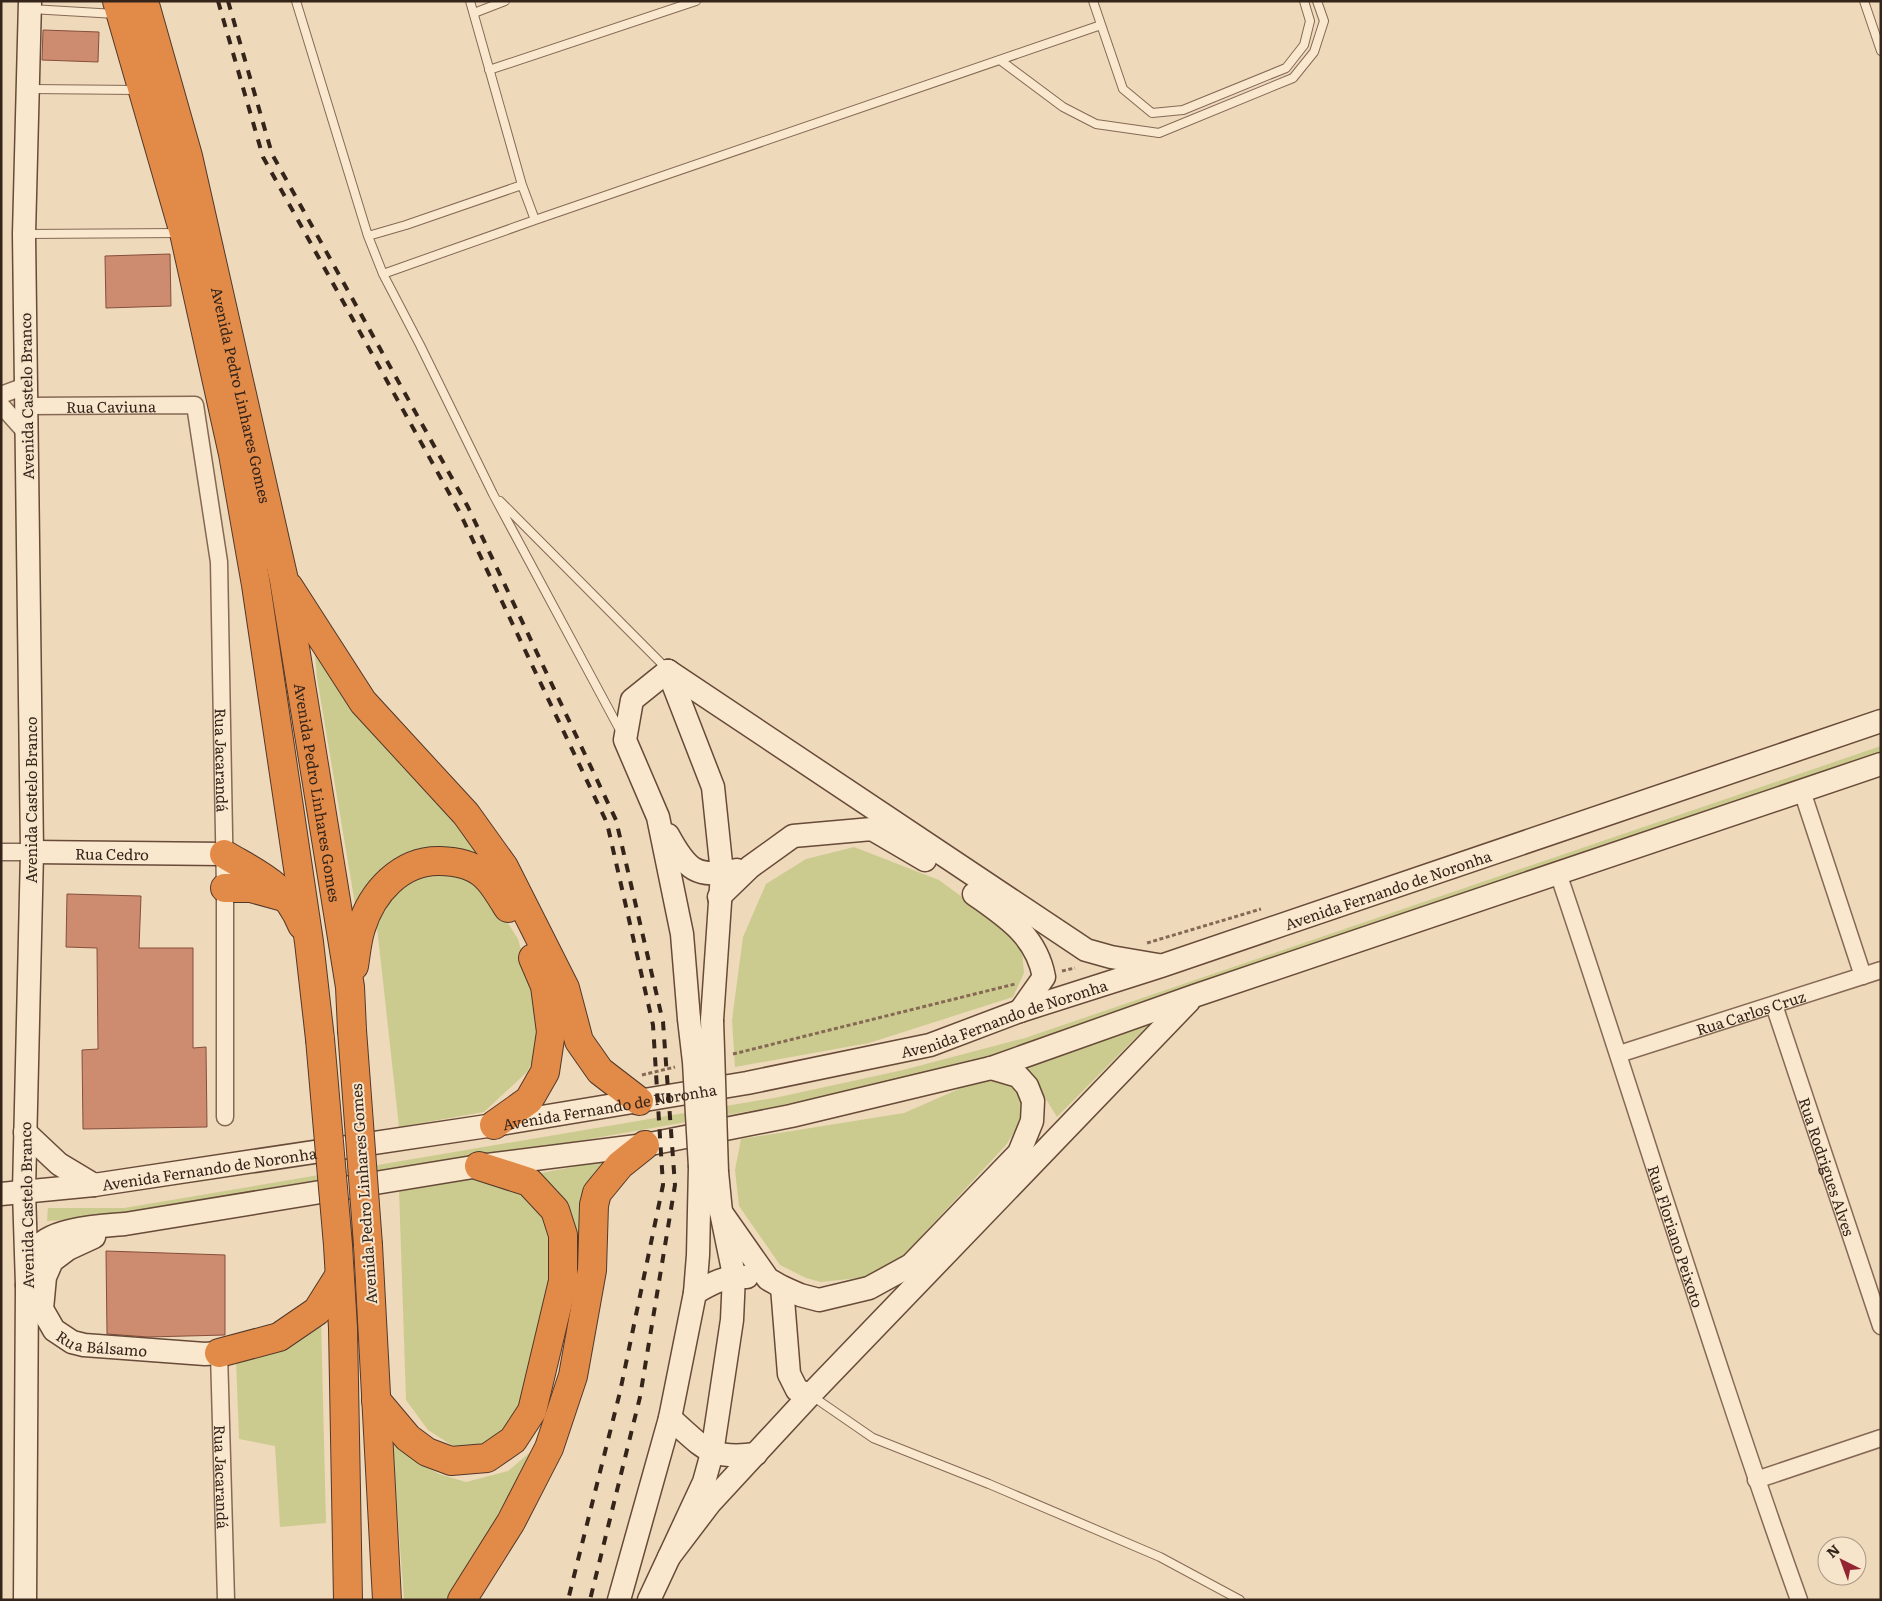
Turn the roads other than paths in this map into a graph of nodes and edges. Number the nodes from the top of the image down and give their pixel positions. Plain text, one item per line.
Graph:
1 (296, 1) edge
2 (470, 1) edge
3 (505, 1) edge
4 (696, 1) edge
5 (1093, 1) edge
6 (1304, 1) edge
7 (1317, 1) edge
8 (1864, 1) edge
9 (30, 5) edge
10 (127, 5) edge
11 (474, 13) junction
12 (1102, 25) junction
13 (1881, 51) edge
14 (1000, 60) junction
15 (490, 70) junction
16 (28, 89) junction
17 (143, 90) junction
18 (522, 185) junction
19 (535, 220) junction
20 (184, 233) junction
21 (24, 234) junction
22 (368, 236) junction
23 (383, 274) junction
24 (1, 395) edge
25 (26, 396) junction
26 (1, 405) edge
27 (195, 405) joint
28 (27, 434) junction
29 (493, 494) junction
30 (284, 580) junction
31 (668, 671) junction
32 (1881, 721) edge
33 (625, 740) junction
34 (1881, 764) edge
35 (1802, 791) junction
36 (658, 817) junction
37 (1, 852) edge
38 (32, 852) junction
39 (224, 854) junction
40 (750, 867) junction
41 (722, 874) junction
42 (1558, 874) junction
43 (225, 888) junction
44 (719, 897) junction
45 (294, 905) junction
46 (309, 942) junction
47 (1161, 966) junction
48 (1881, 970) edge
49 (1863, 976) junction
50 (350, 987) junction
51 (1194, 996) junction
52 (1774, 1006) junction
53 (1020, 1011) junction
54 (1619, 1054) junction
55 (991, 1068) junction
56 (640, 1101) junction
57 (225, 1116) dead end
58 (494, 1125) junction
59 (25, 1132) junction
60 (646, 1145) junction
61 (479, 1166) junction
62 (708, 1170) junction
63 (94, 1185) junction
64 (24, 1191) junction
65 (1, 1194) edge
66 (721, 1212) junction
67 (125, 1224) junction
68 (339, 1276) junction
69 (734, 1276) junction
70 (775, 1283) junction
71 (27, 1285) junction
72 (695, 1293) junction
73 (1881, 1326) edge
74 (219, 1353) junction
75 (810, 1395) junction
76 (376, 1400) junction
77 (670, 1418) junction
78 (1881, 1438) edge
79 (712, 1453) junction
80 (756, 1454) junction
81 (1756, 1480) junction
82 (670, 1557) junction
83 (347, 1599) edge
84 (25, 1600) edge
85 (226, 1600) edge
86 (387, 1600) edge
87 (462, 1600) edge
88 (619, 1600) edge
89 (649, 1600) edge
90 (1240, 1600) edge
91 (1799, 1600) edge

1 - 22 lane
2 - 11 lane
3 - 11 lane
4 - 15 lane
5 - 12 lane
6 - 12 lane
7 - 14 lane
8 - 13 lane
9 - 10 lane
9 - 16 main road, Avenida Castelo Branco
10 - 17 highway, Avenida Pedro Linhares Gomes
10 - 30 highway, Avenida Pedro Linhares Gomes
11 - 15 lane
12 - 14 lane
14 - 19 lane
15 - 18 lane
16 - 17 lane
16 - 21 main road, Avenida Castelo Branco
17 - 20 highway, Avenida Pedro Linhares Gomes
18 - 19 lane
18 - 22 lane
19 - 23 lane
20 - 21 lane
20 - 46 highway, Avenida Pedro Linhares Gomes
21 - 25 main road, Avenida Castelo Branco
22 - 23 lane
23 - 29 lane
24 - 25 street, Rua Caviuna
25 - 27 street, Rua Caviuna
25 - 28 main road, Avenida Castelo Branco
26 - 28 street
27 - 39 street, Rua Jacarandá
28 - 38 main road, Avenida Castelo Branco
29 - 31 lane
29 - 33 lane
30 - 50 highway, Avenida Pedro Linhares Gomes
30 - 56 highway
31 - 33 main road
31 - 41 main road
31 - 47 main road
32 - 47 main road, Avenida Fernando de Noronha
33 - 36 main road
34 - 35 main road
35 - 42 main road
35 - 49 street
36 - 41 main road
36 - 62 main road, bridge
37 - 38 street, Rua Cedro
38 - 39 main road, Rua Cedro
38 - 59 main road, Avenida Castelo Branco
39 - 43 street, Rua Jacarandá
39 - 45 highway
40 - 41 main road
40 - 44 main road
40 - 53 main road
41 - 44 main road
42 - 51 main road
42 - 54 street, Rua Floriano Peixoto
43 - 45 highway
43 - 57 street, Rua Jacarandá
44 - 62 main road, bridge
45 - 46 highway
46 - 68 highway, Avenida Pedro Linhares Gomes, bridge
47 - 53 main road, Avenida Fernando de Noronha
48 - 49 street, Rua Carlos Cruz
49 - 52 street, Rua Carlos Cruz
50 - 58 highway
50 - 76 highway, Avenida Pedro Linhares Gomes, bridge
51 - 55 main road
51 - 75 main road
52 - 54 street, Rua Carlos Cruz
52 - 73 street, Rua Rodrigues Alves
53 - 56 main road, Avenida Fernando de Noronha
54 - 81 street, Rua Floriano Peixoto
55 - 60 main road
55 - 70 main road
56 - 58 main road, Avenida Fernando de Noronha
58 - 63 main road, Avenida Fernando de Noronha
59 - 63 main road
59 - 64 main road, Avenida Castelo Branco
60 - 61 main road
60 - 87 highway
61 - 67 main road
61 - 76 highway
62 - 66 main road
62 - 72 main road
63 - 64 main road, Avenida Fernando de Noronha
64 - 65 main road, Avenida Fernando de Noronha
64 - 71 main road, Avenida Castelo Branco
66 - 69 main road
66 - 70 main road
67 - 71 main road
67 - 74 main road, Rua Bálsamo
68 - 74 highway
68 - 83 highway, Avenida Pedro Linhares Gomes
69 - 70 main road
69 - 72 main road
69 - 79 main road
70 - 75 main road
71 - 84 main road, Avenida Castelo Branco
72 - 77 main road
74 - 85 street, Rua Jacarandá
75 - 80 main road
75 - 90 lane
76 - 86 highway, Avenida Pedro Linhares Gomes
77 - 79 main road
77 - 88 main road
78 - 81 street
79 - 80 main road
79 - 82 main road
80 - 82 main road
81 - 91 street, Rua Floriano Peixoto
82 - 89 main road

